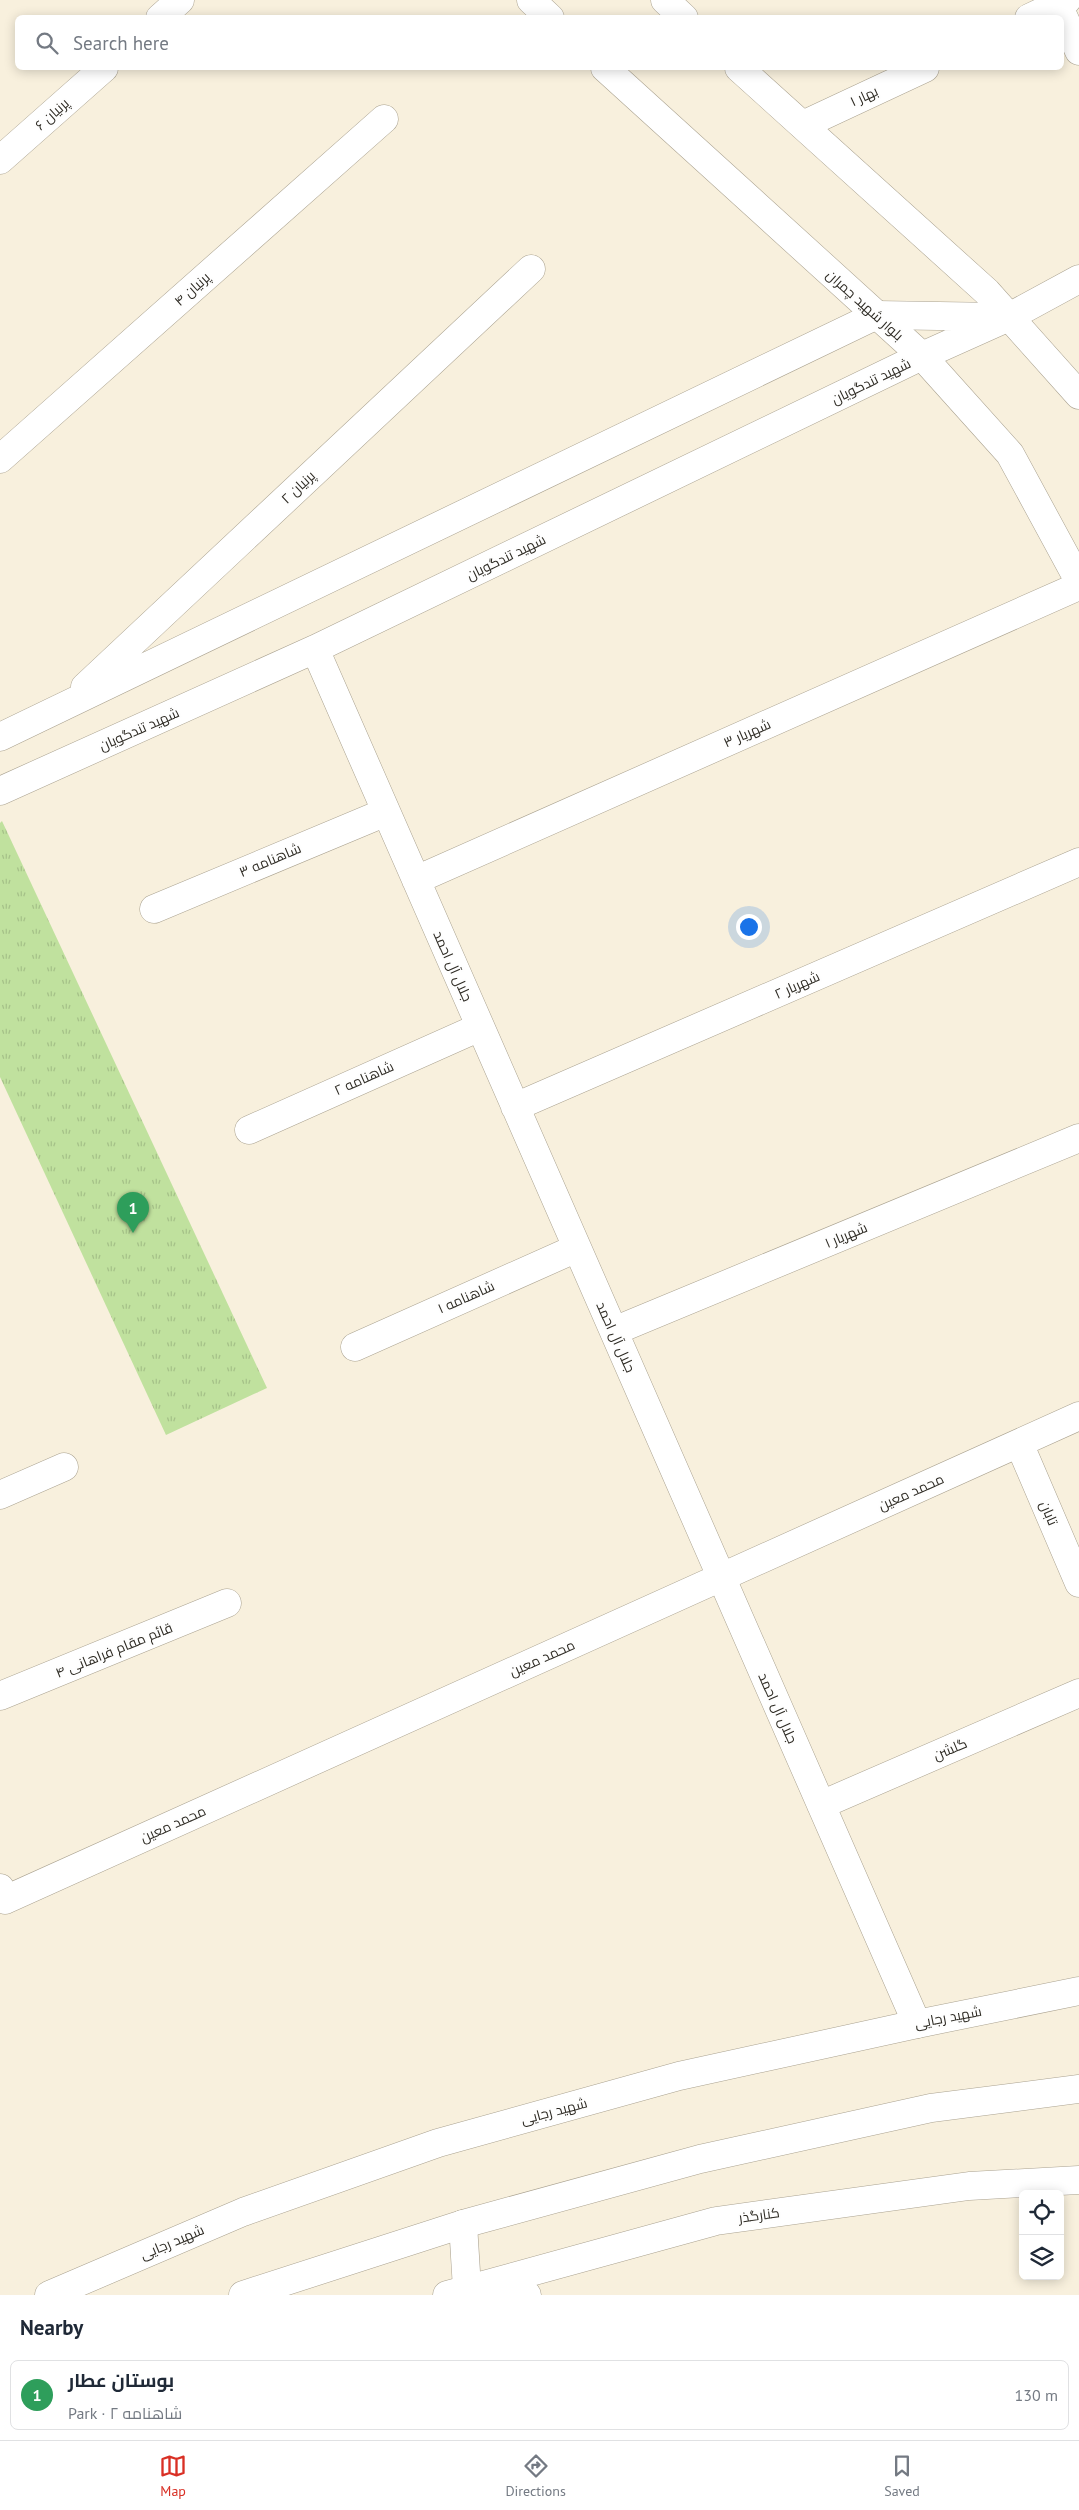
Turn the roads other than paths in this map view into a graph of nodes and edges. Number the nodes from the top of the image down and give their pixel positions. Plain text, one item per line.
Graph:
1 (180, 0) edge
2 (531, 0) edge
3 (665, 0) edge
4 (1060, 1) edge
5 (163, 15) edge
6 (547, 15) edge
7 (681, 15) edge
8 (1034, 15) edge
9 (1079, 52) edge
10 (102, 70) edge
11 (607, 70) edge
12 (741, 70) edge
13 (920, 70) edge
14 (384, 119) dead end
15 (803, 126) junction
16 (0, 160) edge
17 (531, 269) dead end
18 (1079, 279) edge
19 (877, 315) junction
20 (1009, 317) junction
21 (922, 356) junction
22 (1079, 395) edge
23 (0, 459) edge
24 (1079, 581) edge
25 (1079, 586) edge
26 (315, 650) junction
27 (65, 706) junction
28 (0, 737) edge
29 (0, 792) edge
30 (386, 812) junction
31 (1079, 862) edge
32 (416, 880) junction
33 (154, 909) dead end
34 (480, 1027) junction
35 (515, 1107) junction
36 (248, 1130) dead end
37 (1079, 1138) edge
38 (577, 1248) junction
39 (614, 1331) junction
40 (355, 1347) dead end
41 (1079, 1416) edge
42 (1019, 1443) junction
43 (64, 1467) dead end
44 (0, 1495) edge
45 (722, 1577) junction
46 (1079, 1582) edge
47 (227, 1603) dead end
48 (1079, 1694) edge
49 (0, 1696) edge
50 (821, 1805) junction
51 (3, 1894) edge
52 (1079, 1991) edge
53 (917, 2024) junction
54 (1079, 2089) edge
55 (1079, 2180) edge
56 (463, 2224) junction
57 (460, 2293) edge
58 (49, 2295) edge
59 (242, 2295) edge
60 (527, 2295) edge

1 - 5 street
2 - 6 street
3 - 7 street
4 - 8 street
4 - 9 street
10 - 16 street, پرنیان ۶
11 - 19 street, بلوار شهید چمران
12 - 15 street
13 - 15 street, بهار ۱
14 - 23 street, پرنیان ۴
15 - 20 street
17 - 27 street, پرنیان ۲
18 - 20 street, شهید تندگویان
19 - 20 street, شهید تندگویان
19 - 21 street, بلوار شهید چمران
19 - 27 street, شهید تندگویان
20 - 21 street, شهید تندگویان
20 - 22 street
21 - 24 street, بلوار شهید چمران
21 - 26 street, شهید تندگویان
25 - 32 street, شهریار ۳
26 - 29 street, شهید تندگویان
26 - 30 street, جلال آل احمد
27 - 28 street, شهید تندگویان
30 - 32 street, جلال آل احمد
30 - 33 street, شاهنامه ۳
31 - 35 street, شهریار ۲
32 - 34 street, جلال آل احمد
34 - 35 street, جلال آل احمد
34 - 36 street, شاهنامه ۲
35 - 38 street, جلال آل احمد
37 - 39 street, شهریار ۱
38 - 39 street, جلال آل احمد
38 - 40 street, شاهنامه ۱
39 - 45 street, جلال آل احمد
41 - 42 street, محمد معین
42 - 45 street, محمد معین
42 - 46 street, تابان
43 - 44 street
45 - 50 street, جلال آل احمد
45 - 51 street, محمد معین
47 - 49 street, قائم مقام فراهانی ۴
48 - 50 street, گلشن
50 - 53 street, جلال آل احمد
52 - 53 street, شهید رجایی
53 - 58 street, شهید رجایی
54 - 56 street
55 - 57 street, کنارگذر
56 - 57 street
56 - 59 street
57 - 60 street

